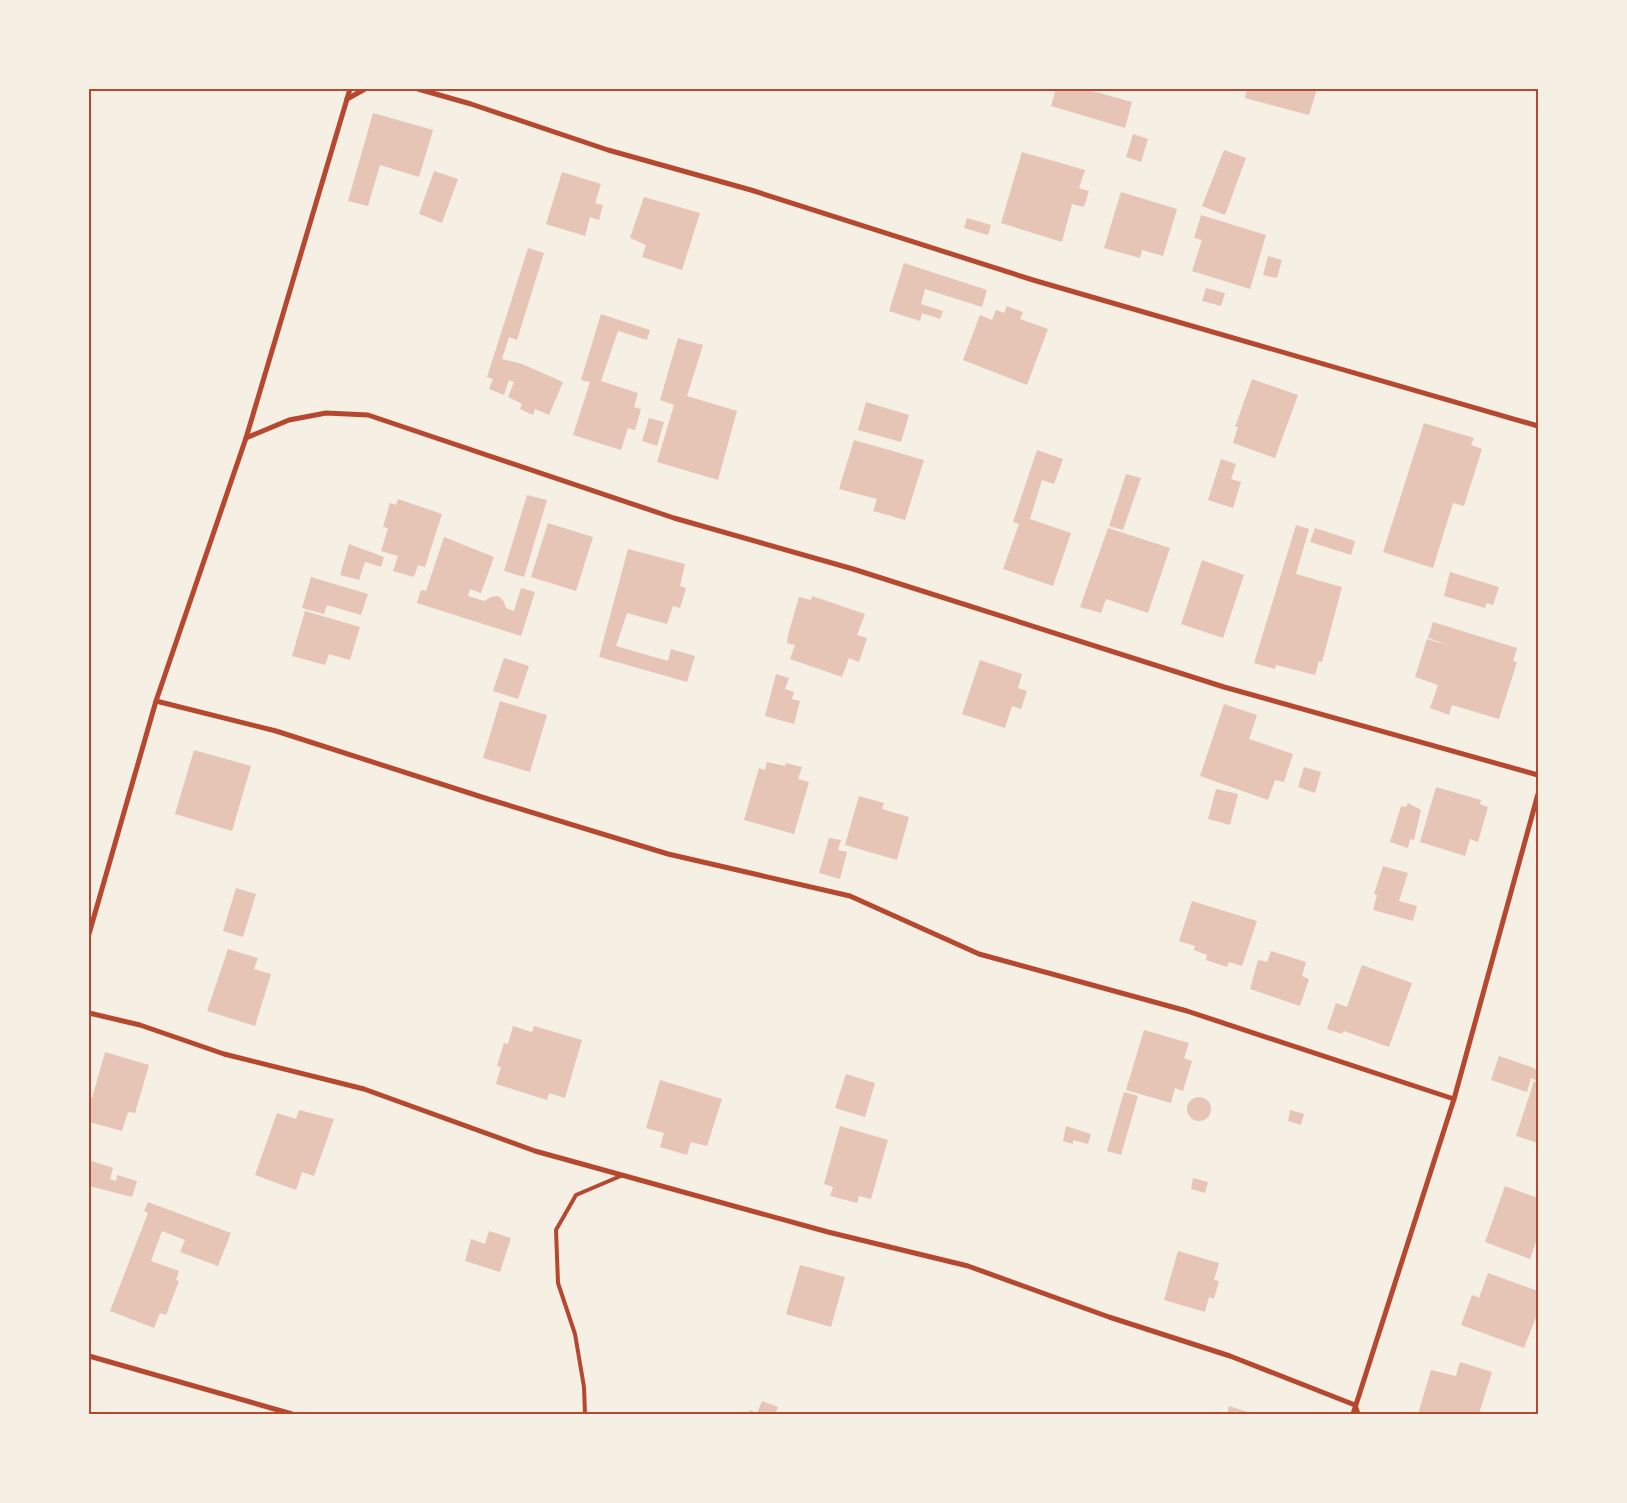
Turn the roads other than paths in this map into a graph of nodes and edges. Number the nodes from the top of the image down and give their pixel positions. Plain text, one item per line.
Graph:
1 (350, 89) edge
2 (365, 89) edge
3 (418, 89) edge
4 (346, 100) junction
5 (1538, 426) edge
6 (246, 438) junction
7 (156, 701) junction
8 (1538, 775) edge
9 (1538, 794) edge
10 (89, 934) edge
11 (89, 1013) edge
12 (1454, 1098) junction
13 (623, 1175) junction
14 (89, 1356) edge
15 (1355, 1405) junction
16 (292, 1414) edge
17 (585, 1414) edge
18 (1352, 1414) edge
19 (1358, 1414) edge

1 - 4 street
2 - 4 street
3 - 5 street
4 - 6 street
6 - 7 street
6 - 8 street
7 - 10 street
7 - 12 street
9 - 12 street
11 - 13 street
12 - 15 street
13 - 15 street
13 - 17 lane
14 - 16 street
15 - 18 street
15 - 19 street

